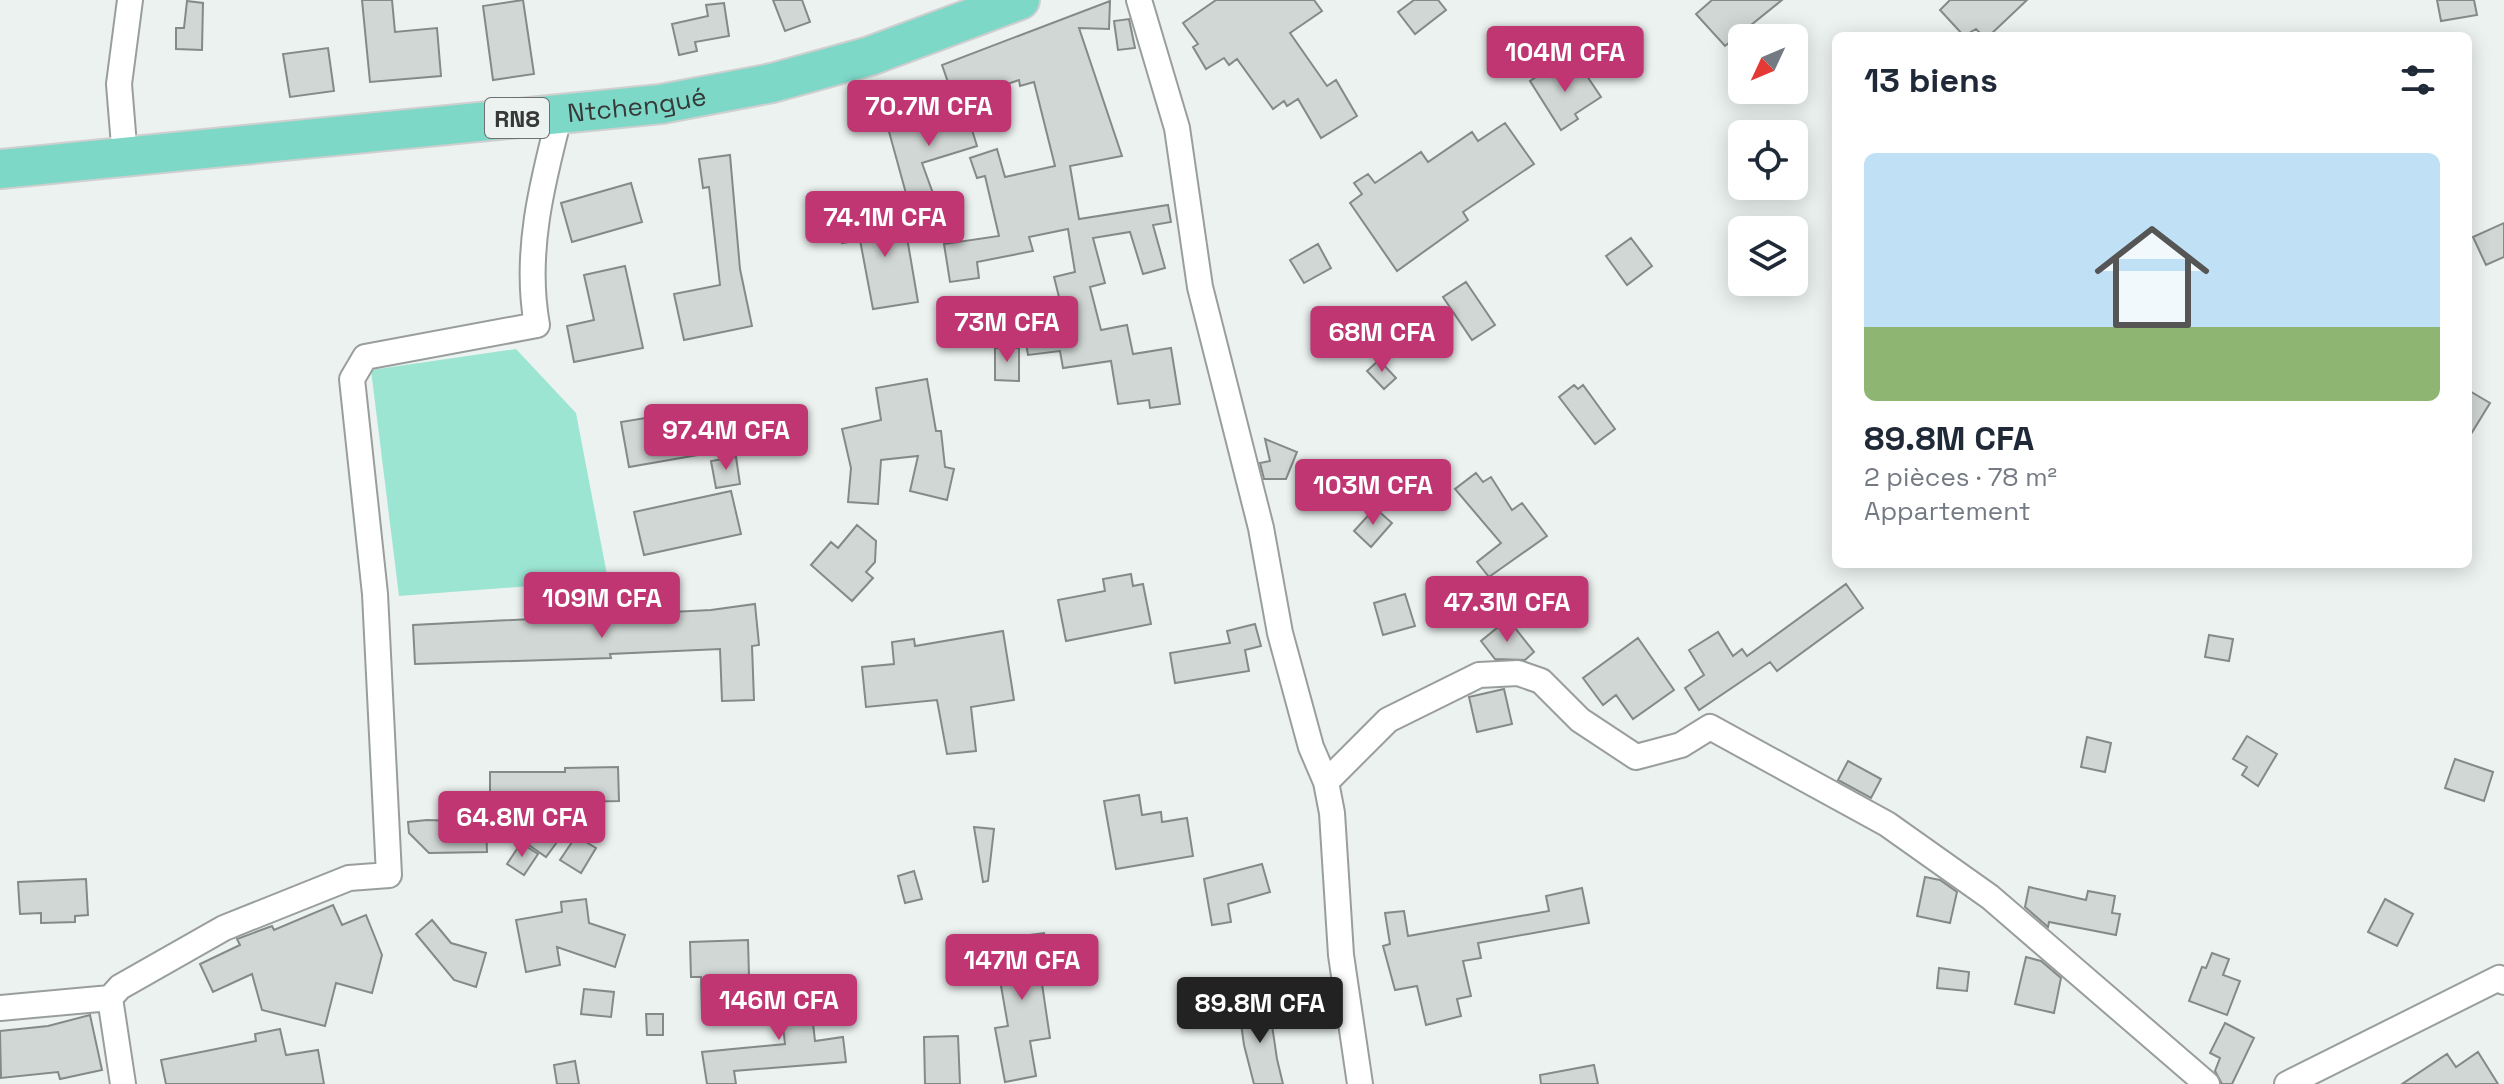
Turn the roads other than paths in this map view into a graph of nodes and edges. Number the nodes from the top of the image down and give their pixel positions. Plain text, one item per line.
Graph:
1 (130, 0) edge
2 (1019, 0) edge
3 (1139, 0) edge
4 (560, 114) junction
5 (125, 158) junction
6 (0, 169) edge
7 (1326, 782) junction
8 (2504, 982) edge
9 (110, 998) junction
10 (0, 1008) edge
11 (123, 1084) edge
12 (1360, 1084) edge
13 (2207, 1084) edge
14 (2287, 1084) edge

1 - 5 street
2 - 4 main road, Ntchengué / RN8
3 - 7 street
4 - 5 main road, Ntchengué / RN8
4 - 9 street
5 - 6 main road, Ntchengué / RN8
7 - 12 street
7 - 13 street
8 - 14 street
9 - 10 street
9 - 11 street

